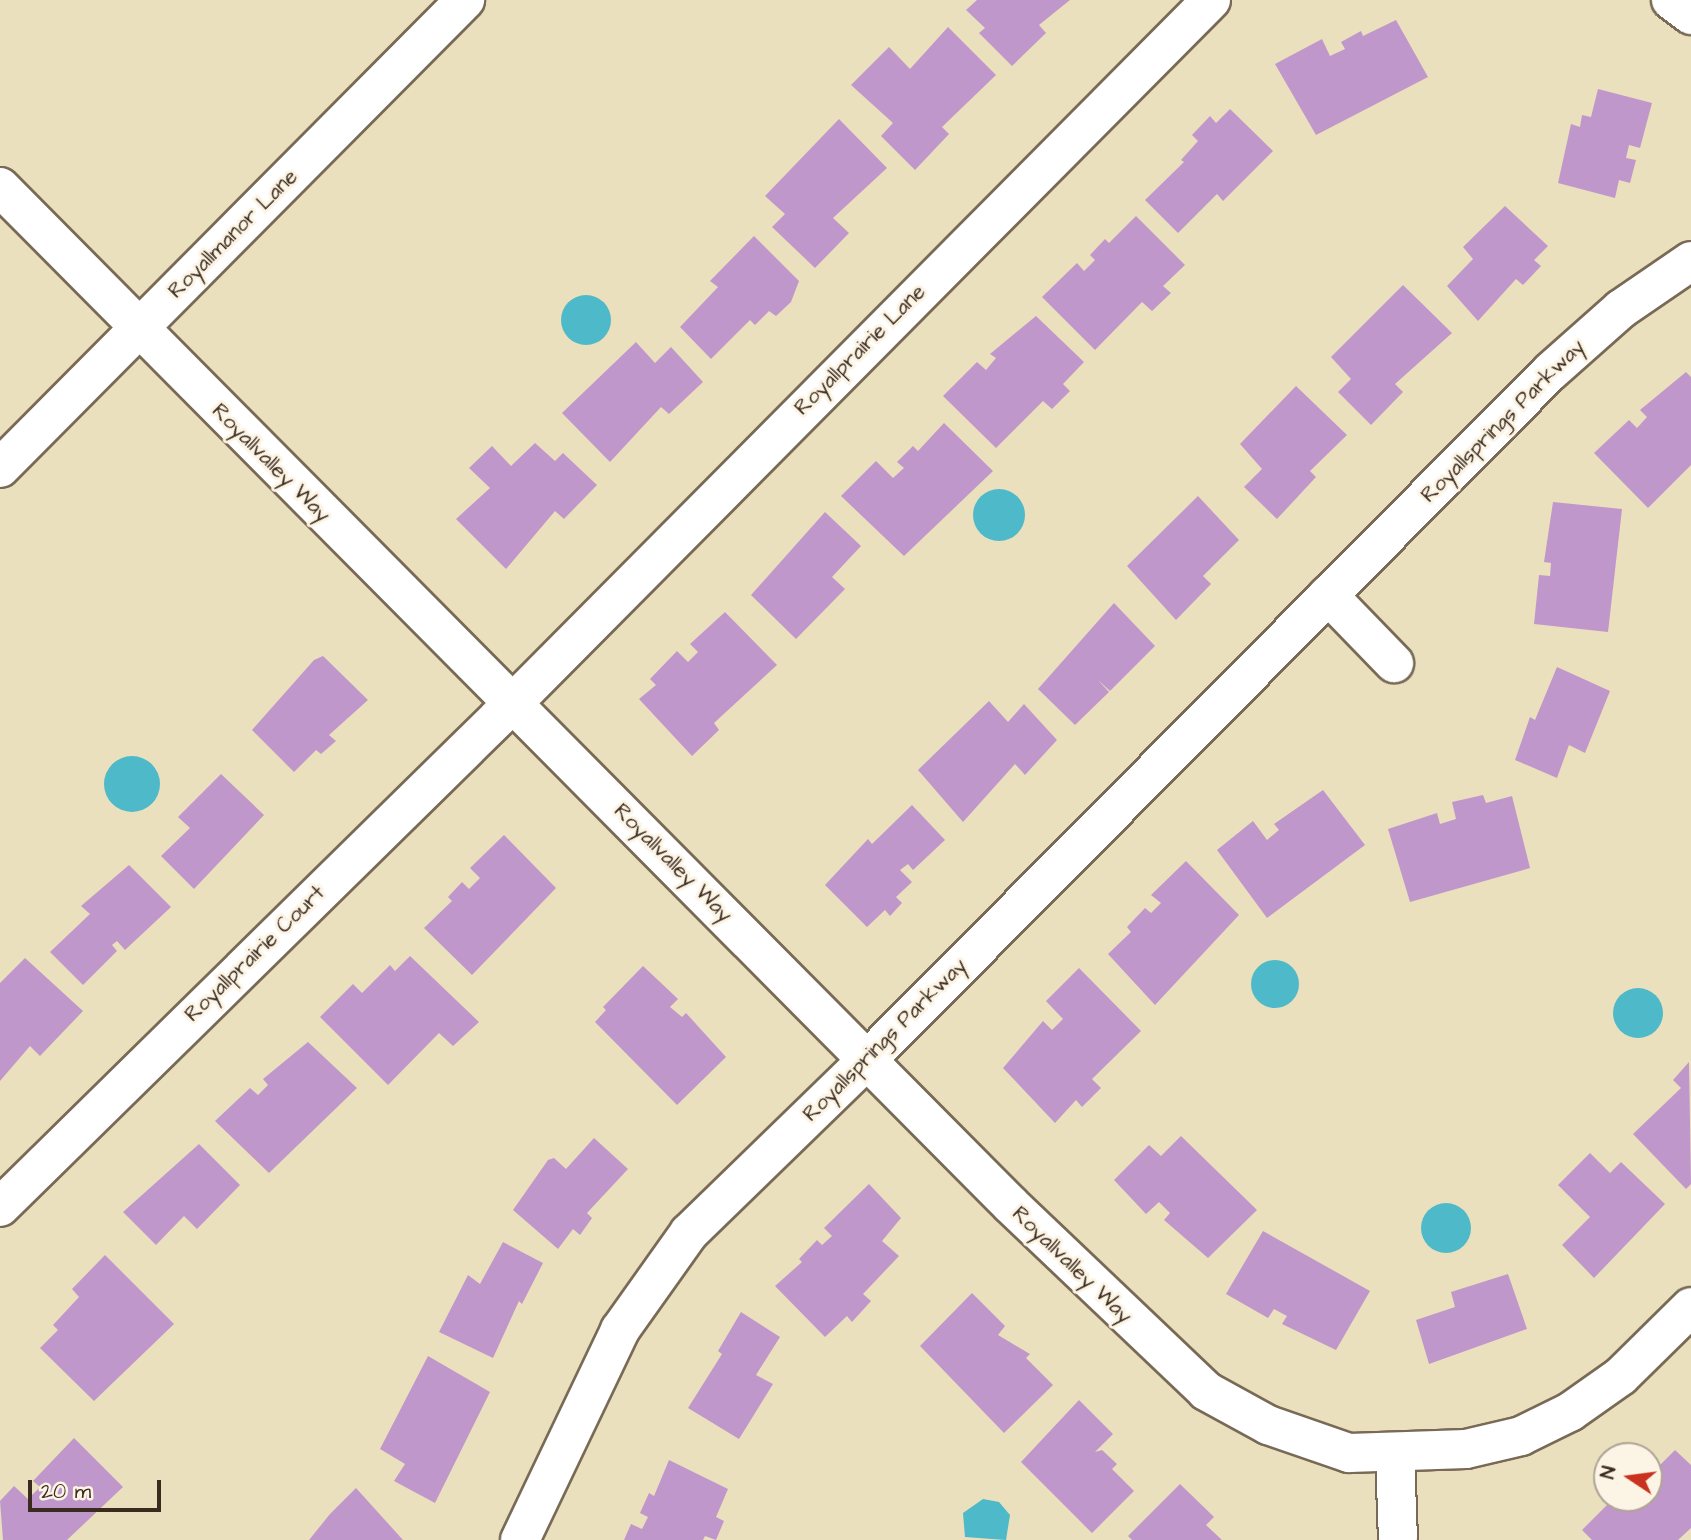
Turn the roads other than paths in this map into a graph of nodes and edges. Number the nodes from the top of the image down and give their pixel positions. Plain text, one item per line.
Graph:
1 (465, 0) edge
2 (1211, 0) edge
3 (1671, 0) edge
4 (1691, 15) edge
5 (0, 187) edge
6 (1691, 261) edge
7 (137, 330) junction
8 (0, 468) edge
9 (1328, 595) junction
10 (1394, 663) dead end
11 (512, 704) junction
12 (867, 1060) junction
13 (0, 1207) edge
14 (1691, 1307) edge
15 (1395, 1454) junction
16 (1398, 1538) dead end
17 (520, 1540) edge

1 - 7 street, Royallmanor Lane
2 - 11 street, Royallprairie Lane
3 - 4 street
5 - 7 street, Royallvalley Way
6 - 9 street, Royallsprings Parkway
7 - 8 street, Royallmanor Lane
7 - 11 street, Royallvalley Way
9 - 10 street
9 - 12 street, Royallsprings Parkway
11 - 12 street, Royallvalley Way
11 - 13 street, Royallprairie Court
12 - 15 street, Royallvalley Way
12 - 17 street, Royallsprings Parkway
14 - 15 street, Royallvalley Way
15 - 16 street

